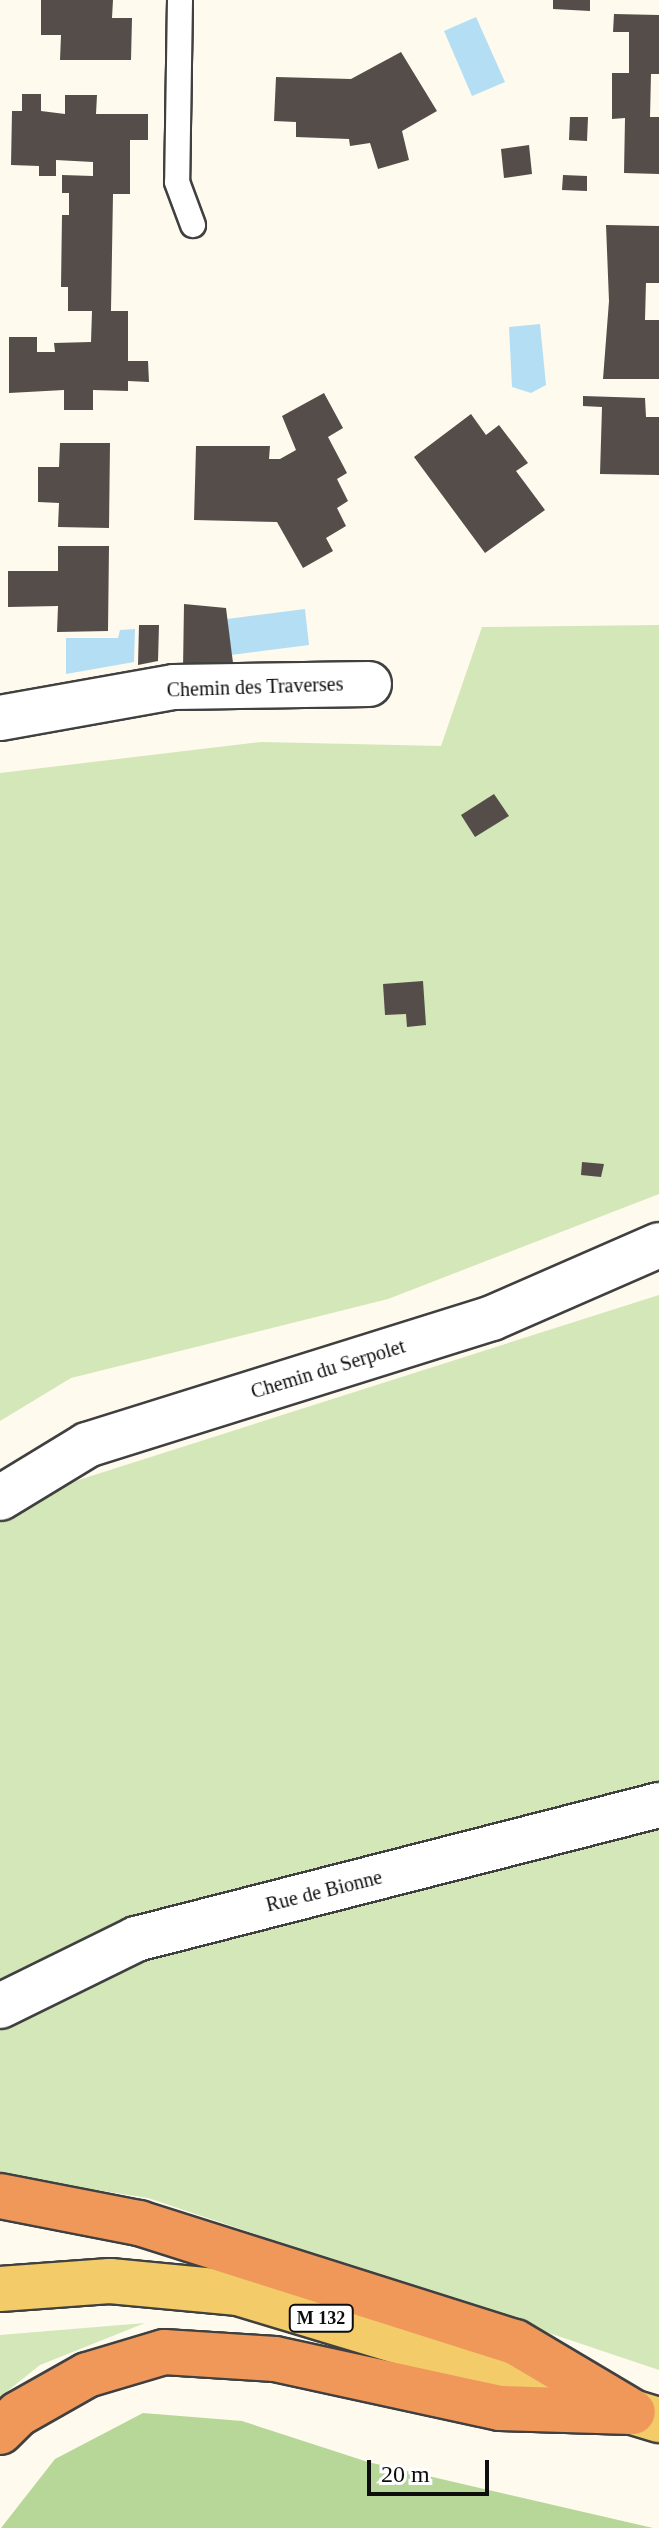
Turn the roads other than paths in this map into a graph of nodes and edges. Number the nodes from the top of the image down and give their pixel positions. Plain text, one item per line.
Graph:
1 (180, 0) edge
2 (193, 225) dead end
3 (369, 684) dead end
4 (0, 718) edge
5 (659, 1245) edge
6 (0, 1498) edge
7 (659, 1805) edge
8 (0, 2006) edge
9 (0, 2196) edge
10 (0, 2289) edge
11 (646, 2416) edge
12 (0, 2432) edge

1 - 2 lane
3 - 4 street, Chemin des Traverses
5 - 6 street, Chemin du Serpolet
7 - 8 street, Rue de Bionne
9 - 11 highway
10 - 11 main road, M 132
11 - 12 highway

